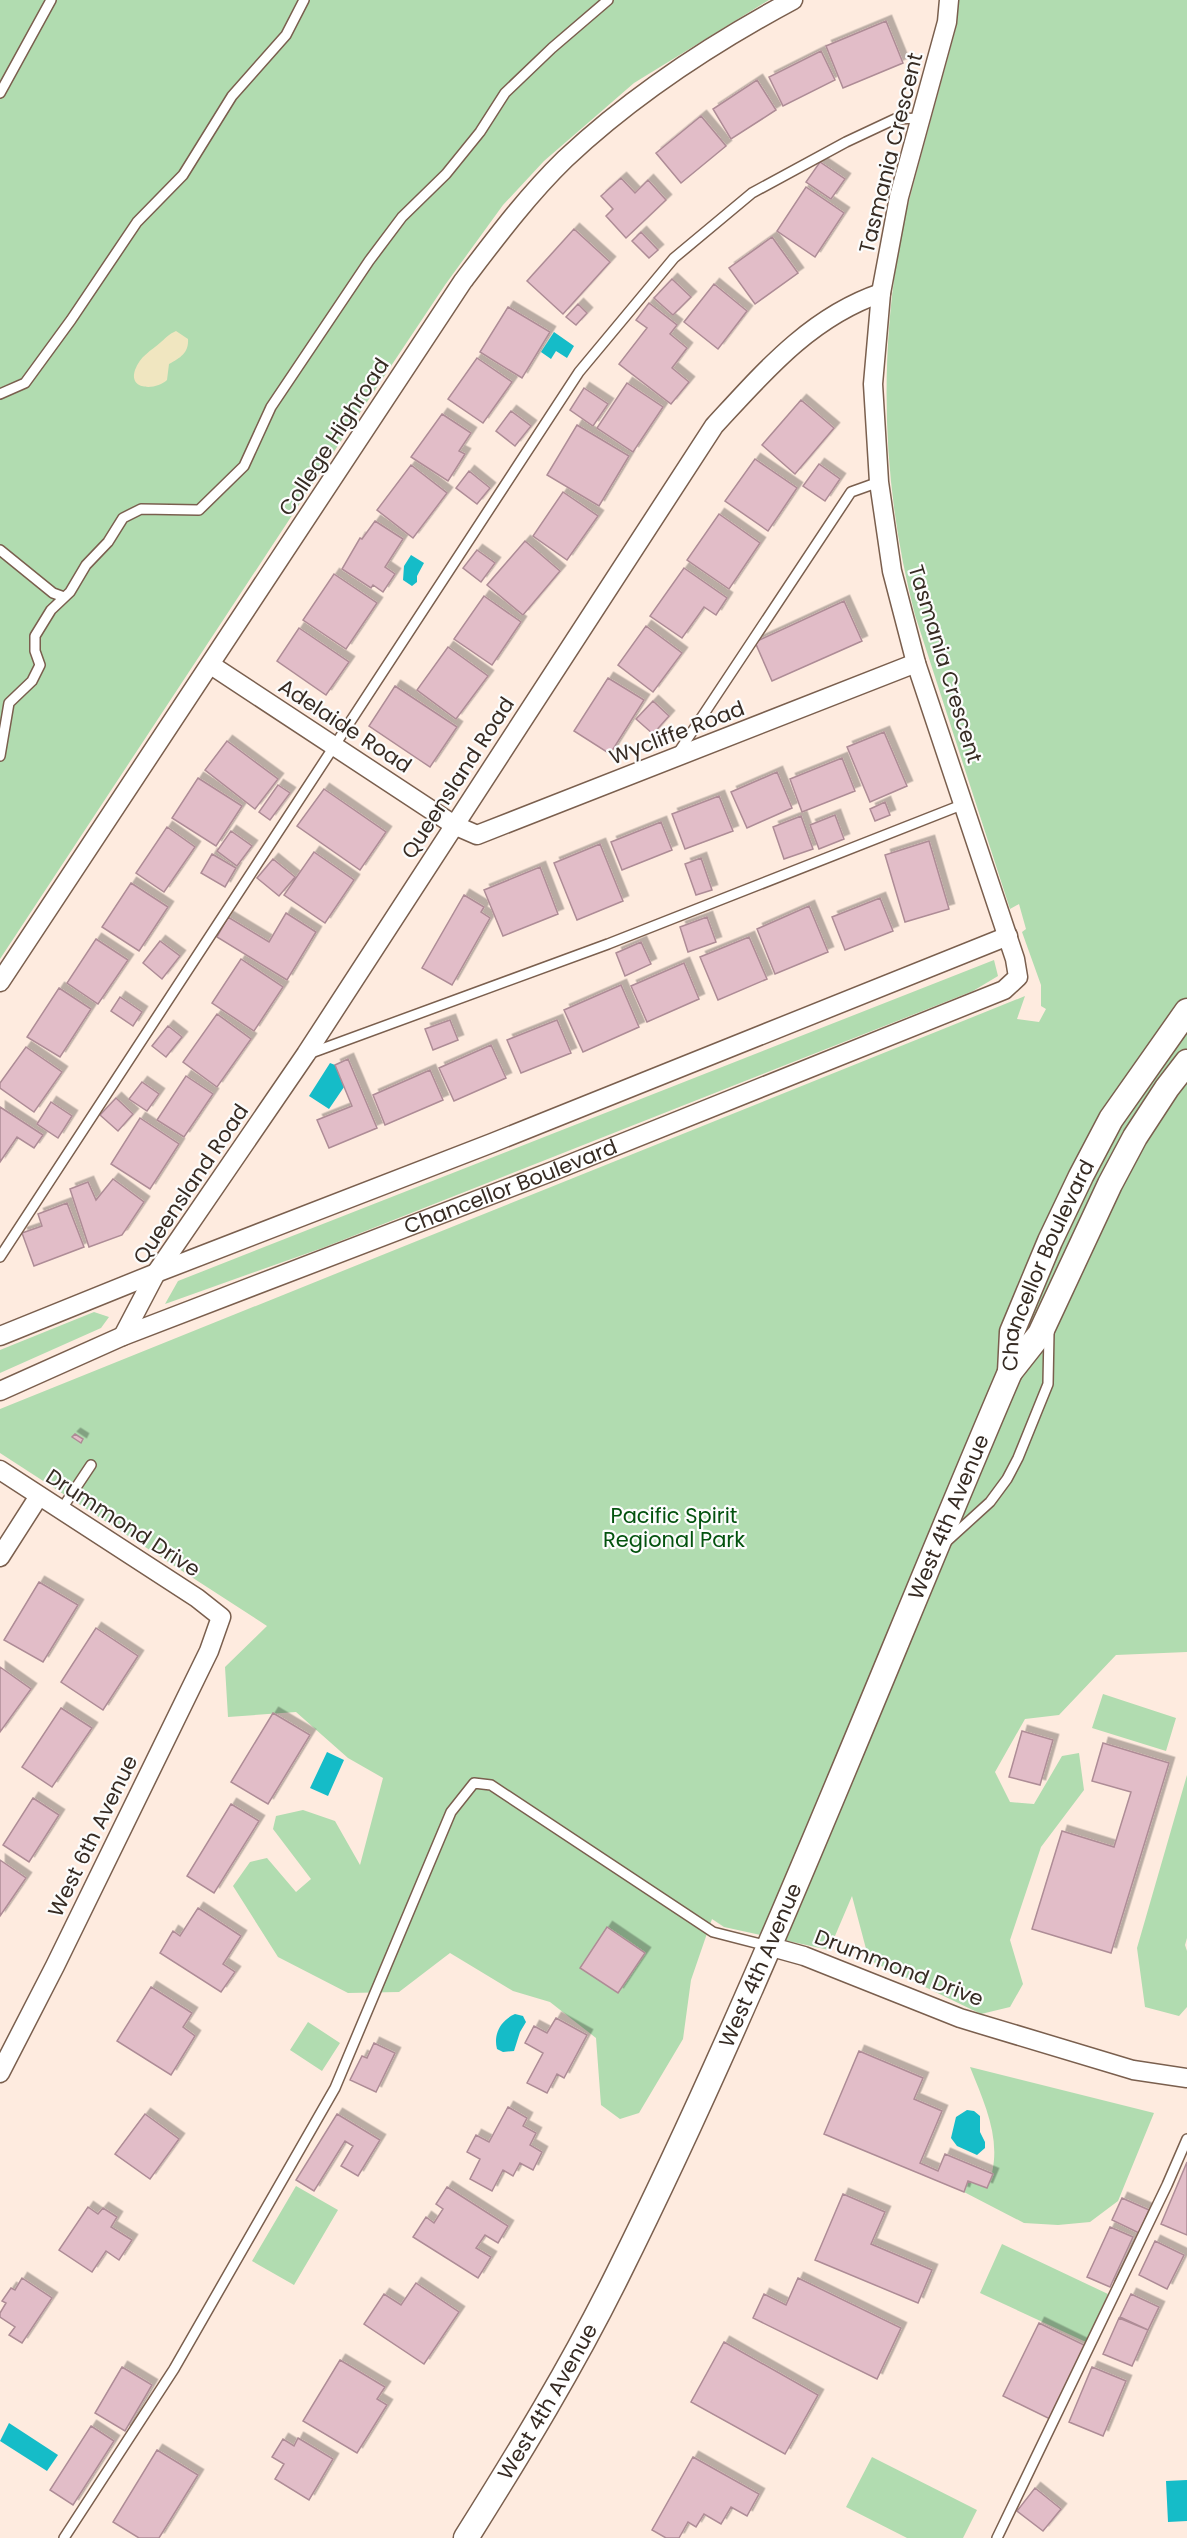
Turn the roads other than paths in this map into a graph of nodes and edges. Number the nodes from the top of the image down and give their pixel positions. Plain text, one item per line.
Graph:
1 (51, 0) edge
2 (304, 0) edge
3 (608, 0) edge
4 (793, 0) edge
5 (949, 2) edge
6 (0, 93) edge
7 (921, 118) junction
8 (880, 293) junction
9 (0, 394) edge
10 (879, 482) junction
11 (0, 550) edge
12 (64, 597) junction
13 (916, 663) junction
14 (211, 665) junction
15 (334, 744) junction
16 (0, 756) edge
17 (675, 759) junction
18 (964, 804) junction
19 (454, 825) junction
20 (1008, 936) junction
21 (1018, 977) joint
22 (0, 982) edge
23 (1187, 1011) edge
24 (306, 1054) junction
25 (1187, 1062) edge
26 (0, 1257) edge
27 (156, 1272) junction
28 (1048, 1317) junction
29 (0, 1336) edge
30 (123, 1336) junction
31 (1010, 1372) junction
32 (0, 1391) edge
33 (91, 1465) dead end
34 (0, 1470) edge
35 (39, 1496) junction
36 (61, 1510) junction
37 (933, 1553) junction
38 (0, 1557) edge
39 (221, 1617) joint
40 (768, 1946) junction
41 (0, 2073) edge
42 (1187, 2078) edge
43 (1187, 2139) edge
44 (64, 2538) edge
45 (466, 2538) edge
46 (997, 2538) edge

1 - 6 lane
2 - 9 lane
3 - 12 lane
4 - 14 street, College Highroad
5 - 7 street, Tasmania Crescent
7 - 8 street, Tasmania Crescent
7 - 15 lane
8 - 10 street, Tasmania Crescent
8 - 19 street, Queensland Road
10 - 13 street, Tasmania Crescent
10 - 17 lane
11 - 12 lane
12 - 16 lane
13 - 17 street, Wycliffe Road
13 - 18 street, Tasmania Crescent
14 - 15 street, Adelaide Road
14 - 22 street, College Highroad
15 - 19 street, Adelaide Road
15 - 26 lane
17 - 19 street, Wycliffe Road
18 - 20 street, Tasmania Crescent
18 - 24 lane
19 - 24 street, Queensland Road
20 - 21 street, Tasmania Crescent
20 - 27 street
21 - 30 street, Chancellor Boulevard
23 - 31 main road, Chancellor Boulevard
24 - 27 street, Queensland Road
25 - 28 main road, Chancellor Boulevard
27 - 29 street
27 - 30 street, Queensland Road
28 - 31 main road, Chancellor Boulevard
28 - 37 lane
30 - 32 street, Chancellor Boulevard
31 - 37 main road, West 4th Avenue
33 - 36 lane
34 - 35 street, Drummond Drive
35 - 36 street, Drummond Drive
35 - 38 street
36 - 39 street, Drummond Drive
37 - 40 main road, West 4th Avenue
39 - 41 street, West 6th Avenue
40 - 42 street, Drummond Drive
40 - 44 lane, Drummond Drive
40 - 45 main road, West 4th Avenue
43 - 46 lane

